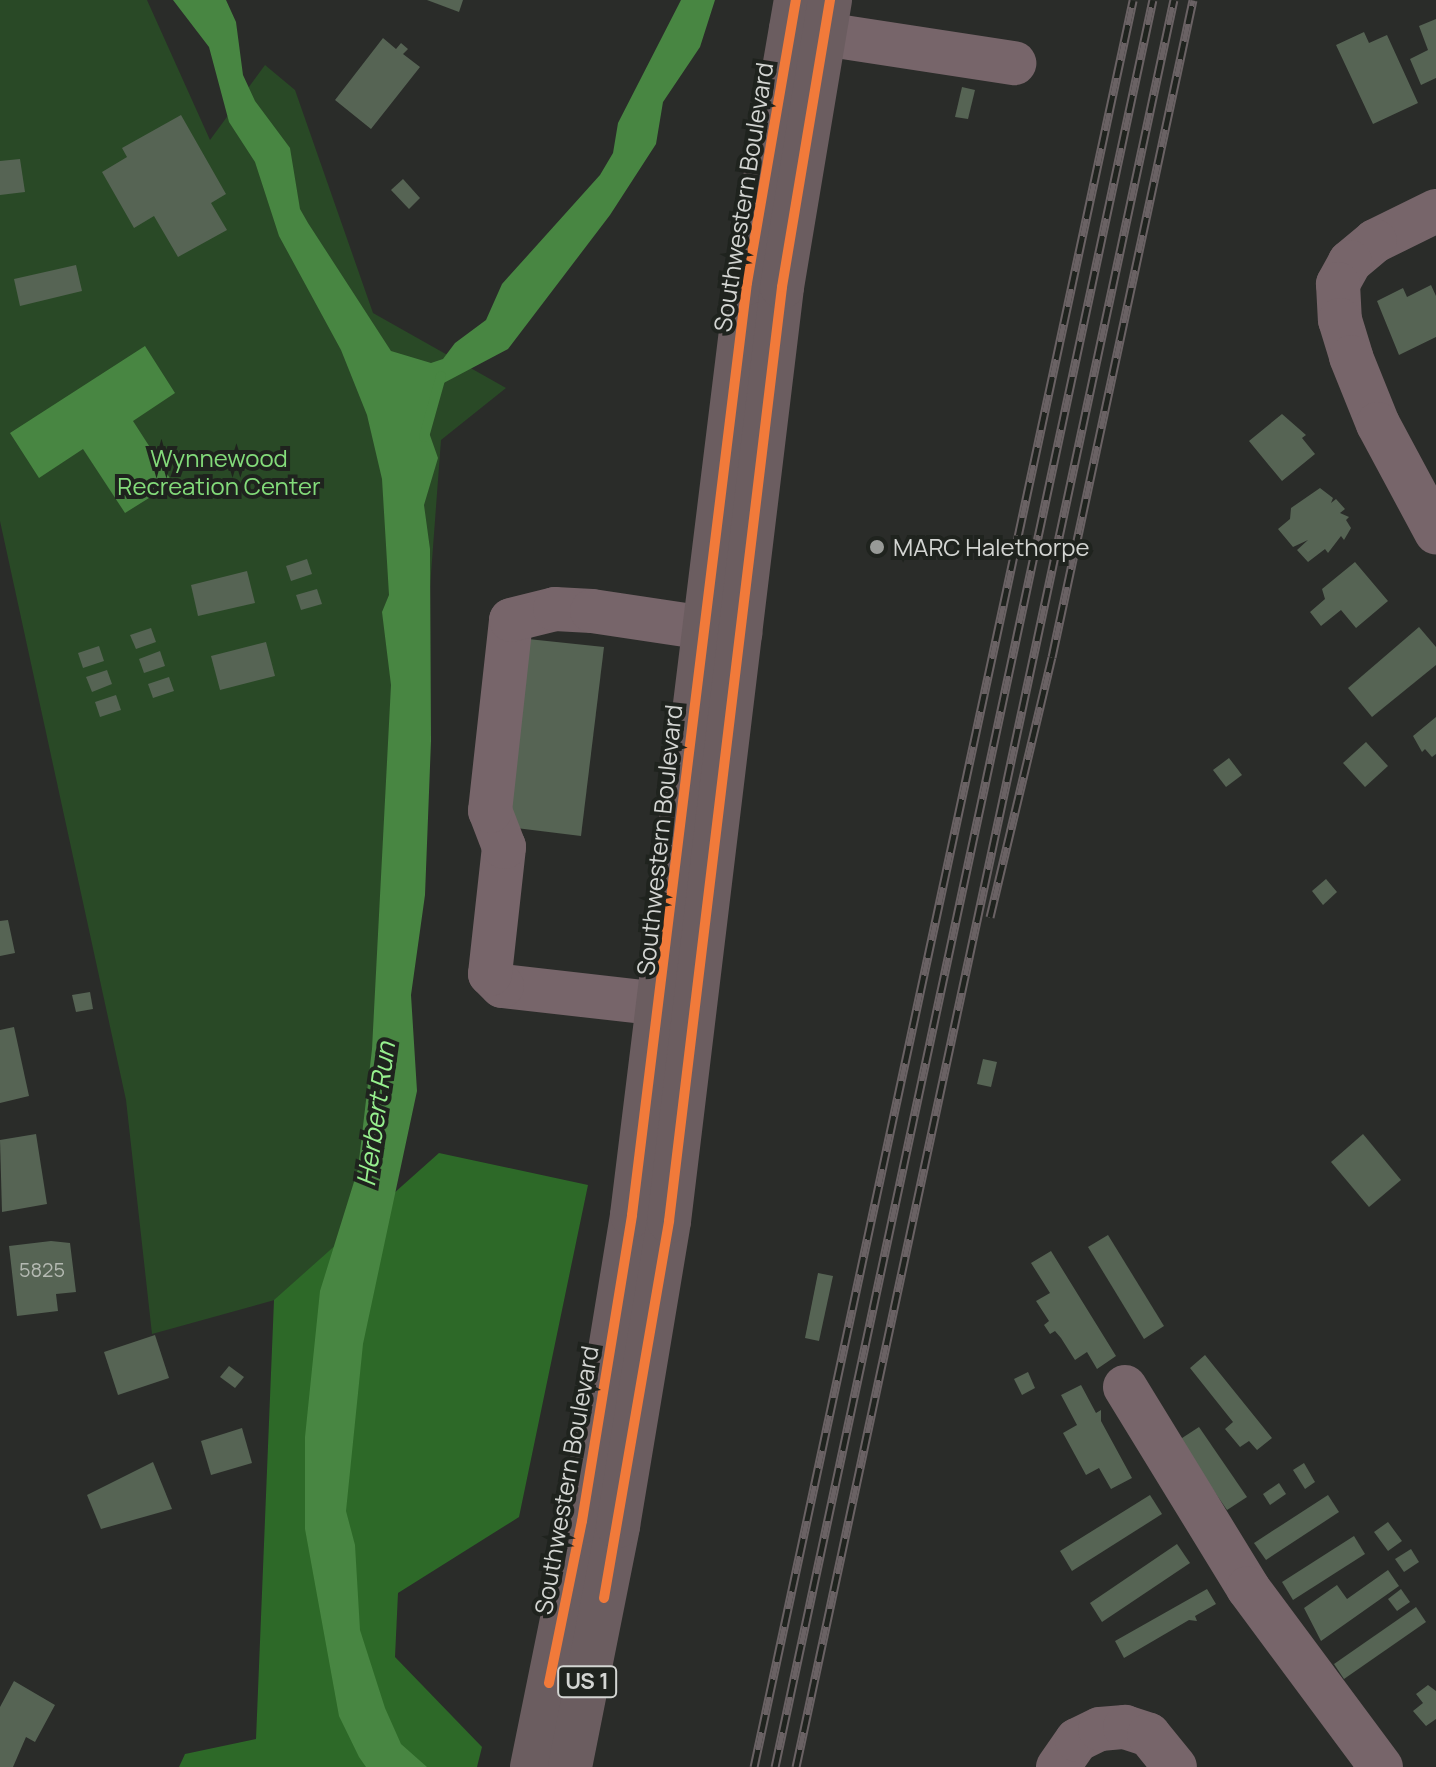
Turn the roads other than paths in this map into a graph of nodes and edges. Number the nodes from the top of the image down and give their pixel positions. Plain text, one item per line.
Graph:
1 (810, 16) edge
2 (1014, 63) dead end
3 (1436, 211) edge
4 (1436, 532) edge
5 (722, 630) junction
6 (661, 1004) junction
7 (1125, 1387) dead end
8 (532, 1767) edge
9 (570, 1767) edge
10 (1058, 1767) edge
11 (1175, 1767) edge
12 (1381, 1767) edge

1 - 2 street
1 - 5 main road, Southwestern Boulevard / US 1
3 - 4 street
5 - 6 main road, Southwestern Boulevard / US 1
5 - 6 street
5 - 9 main road, Southwestern Boulevard / US 1
6 - 8 main road, Southwestern Boulevard / US 1
7 - 12 street
10 - 11 street

